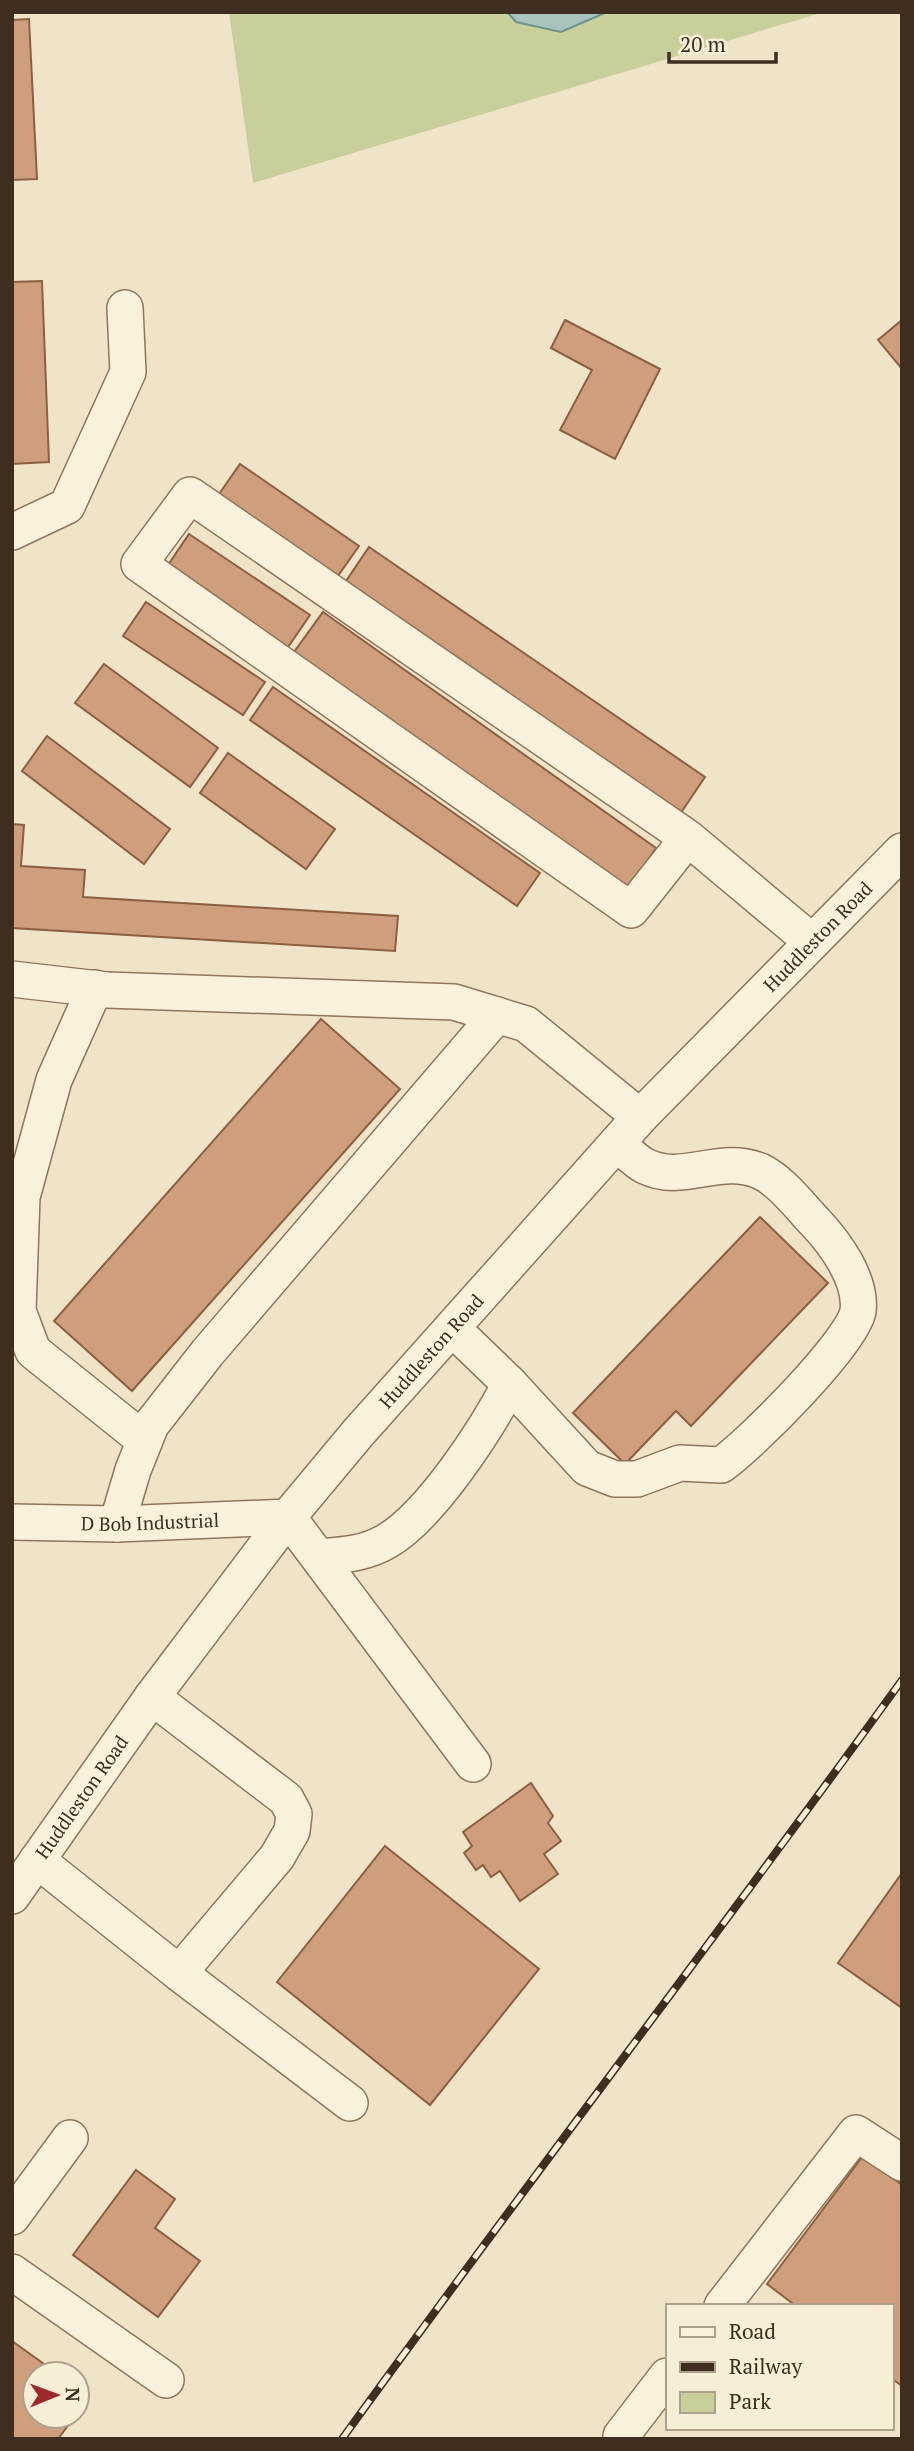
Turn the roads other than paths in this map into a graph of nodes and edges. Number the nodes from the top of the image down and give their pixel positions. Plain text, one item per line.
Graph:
1 (125, 308) dead end
2 (12, 533) edge
3 (688, 838) junction
4 (902, 851) edge
5 (811, 942) junction
6 (12, 979) edge
7 (95, 988) junction
8 (497, 1015) junction
9 (640, 1117) junction
10 (617, 1143) junction
11 (453, 1329) junction
12 (510, 1384) junction
13 (144, 1440) junction
14 (288, 1517) junction
15 (12, 1522) edge
16 (117, 1524) junction
17 (319, 1557) junction
18 (152, 1697) junction
19 (473, 1764) dead end
20 (37, 1860) junction
21 (12, 1896) edge
22 (179, 1973) junction
23 (350, 2103) dead end
24 (69, 2138) dead end
25 (902, 2163) edge
26 (12, 2217) edge
27 (12, 2272) edge
28 (724, 2304) edge
29 (666, 2377) edge
30 (166, 2380) dead end
31 (625, 2439) edge

1 - 2 street
3 - 3 street
3 - 5 street
4 - 5 street, Huddleston Road
5 - 9 street, Huddleston Road
6 - 7 street
7 - 8 street
7 - 13 street
8 - 9 street
8 - 13 street
9 - 10 street, Huddleston Road
10 - 11 street, Huddleston Road
10 - 12 street
11 - 12 street
11 - 14 street, Huddleston Road
12 - 17 street
13 - 16 street
14 - 16 street, D Bob Industrial
14 - 17 street
14 - 18 street, Huddleston Road
15 - 16 street, D Bob Industrial
17 - 19 street
18 - 20 street, Huddleston Road
18 - 22 street
20 - 21 street, Huddleston Road
20 - 22 street
22 - 23 street
24 - 26 street
25 - 28 street
27 - 30 street
29 - 31 street

